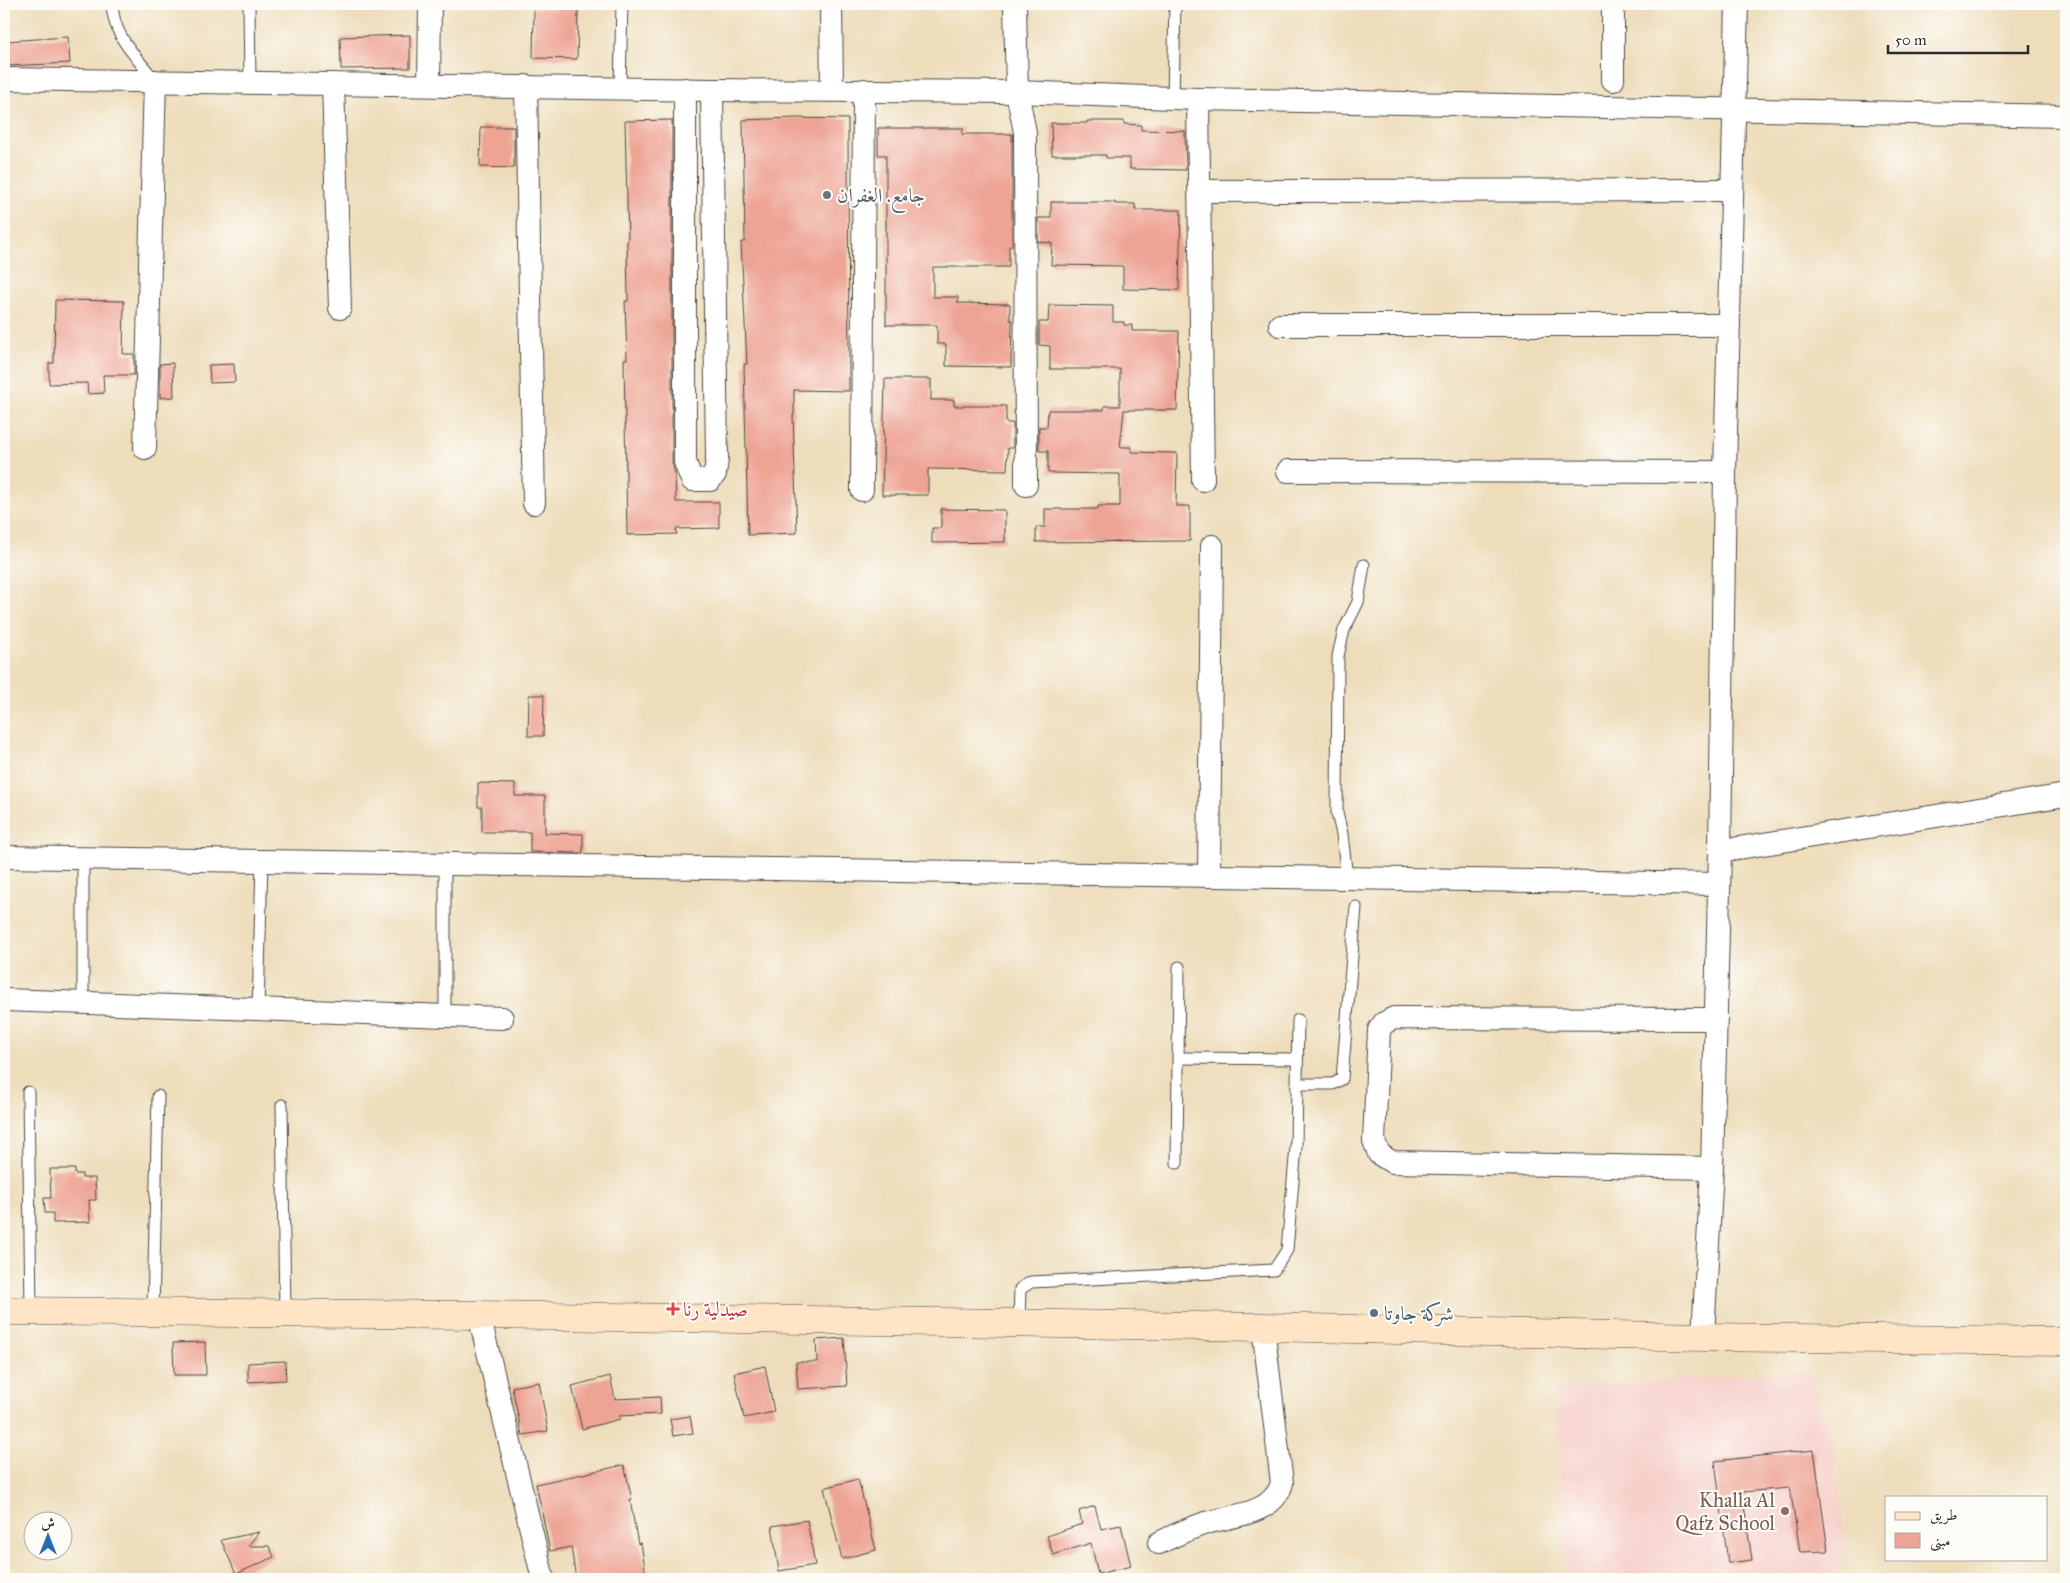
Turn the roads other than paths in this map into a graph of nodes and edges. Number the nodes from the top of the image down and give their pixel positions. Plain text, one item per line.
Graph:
1 (112, 4) edge
2 (249, 4) edge
3 (430, 4) edge
4 (622, 4) edge
5 (831, 4) edge
6 (1015, 4) edge
7 (1175, 4) edge
8 (1613, 4) edge
9 (1737, 4) edge
10 (4, 79) edge
11 (1612, 80) dead end
12 (155, 81) junction
13 (250, 83) junction
14 (333, 84) junction
15 (429, 85) junction
16 (526, 86) junction
17 (620, 88) junction
18 (685, 89) junction
19 (712, 90) junction
20 (832, 90) junction
21 (864, 90) junction
22 (1016, 92) junction
23 (1173, 98) junction
24 (1198, 99) junction
25 (1734, 108) junction
26 (2066, 116) edge
27 (1732, 190) junction
28 (1200, 191) junction
29 (340, 308) dead end
30 (1280, 325) dead end
31 (1730, 325) junction
32 (145, 448) dead end
33 (1288, 471) dead end
34 (1725, 472) junction
35 (1203, 480) dead end
36 (1026, 485) dead end
37 (862, 490) dead end
38 (534, 503) dead end
39 (1212, 546) dead end
40 (1364, 565) dead end
41 (2066, 795) edge
42 (1720, 851) junction
43 (4, 857) edge
44 (84, 858) junction
45 (262, 861) junction
46 (445, 864) junction
47 (1209, 876) junction
48 (1347, 878) junction
49 (1719, 884) junction
50 (1356, 907) dead end
51 (1179, 968) dead end
52 (4, 1000) edge
53 (83, 1002) junction
54 (258, 1009) junction
55 (445, 1016) junction
56 (502, 1018) dead end
57 (1716, 1019) junction
58 (1298, 1020) dead end
59 (1179, 1058) junction
60 (1297, 1059) junction
61 (1297, 1084) junction
62 (28, 1092) dead end
63 (158, 1096) dead end
64 (282, 1105) dead end
65 (1178, 1163) dead end
66 (1712, 1168) junction
67 (4, 1311) edge
68 (31, 1311) junction
69 (153, 1312) junction
70 (285, 1313) junction
71 (479, 1315) junction
72 (1019, 1323) junction
73 (1263, 1327) junction
74 (1703, 1337) junction
75 (2066, 1341) edge
76 (1159, 1543) dead end
77 (543, 1579) edge

1 - 12 lane
2 - 13 lane
3 - 15 street
4 - 17 lane
5 - 20 street
6 - 22 street
7 - 23 lane
8 - 11 street
9 - 25 street
10 - 12 street
12 - 13 street
12 - 32 street
13 - 14 street
14 - 15 street
14 - 29 street
15 - 16 street
16 - 17 street
16 - 38 street
17 - 18 street
18 - 19 street
18 - 19 street
19 - 20 street
20 - 21 street
21 - 22 street
21 - 37 street
22 - 23 street
22 - 36 street
23 - 24 street
24 - 25 street
24 - 28 street
25 - 26 street
25 - 27 street
27 - 28 street
27 - 31 street
28 - 35 street
30 - 31 street
31 - 34 street
33 - 34 street
34 - 42 street
39 - 47 street
40 - 48 lane
41 - 42 street
42 - 49 street
43 - 44 street
44 - 45 street
44 - 53 lane
45 - 46 street
45 - 54 lane
46 - 47 street
46 - 55 lane
47 - 48 street
48 - 49 street
49 - 57 street
50 - 61 lane
51 - 59 lane
52 - 53 street
53 - 54 street
54 - 55 street
55 - 56 street
57 - 66 street
57 - 66 street
58 - 60 lane
59 - 60 lane
59 - 65 lane
60 - 61 lane
61 - 72 lane
62 - 68 lane
63 - 69 lane
64 - 70 lane
66 - 74 street
67 - 68 street
68 - 69 street
69 - 70 street
70 - 71 street
71 - 72 street
71 - 77 street
72 - 73 street
73 - 74 street
73 - 76 street
74 - 75 street

